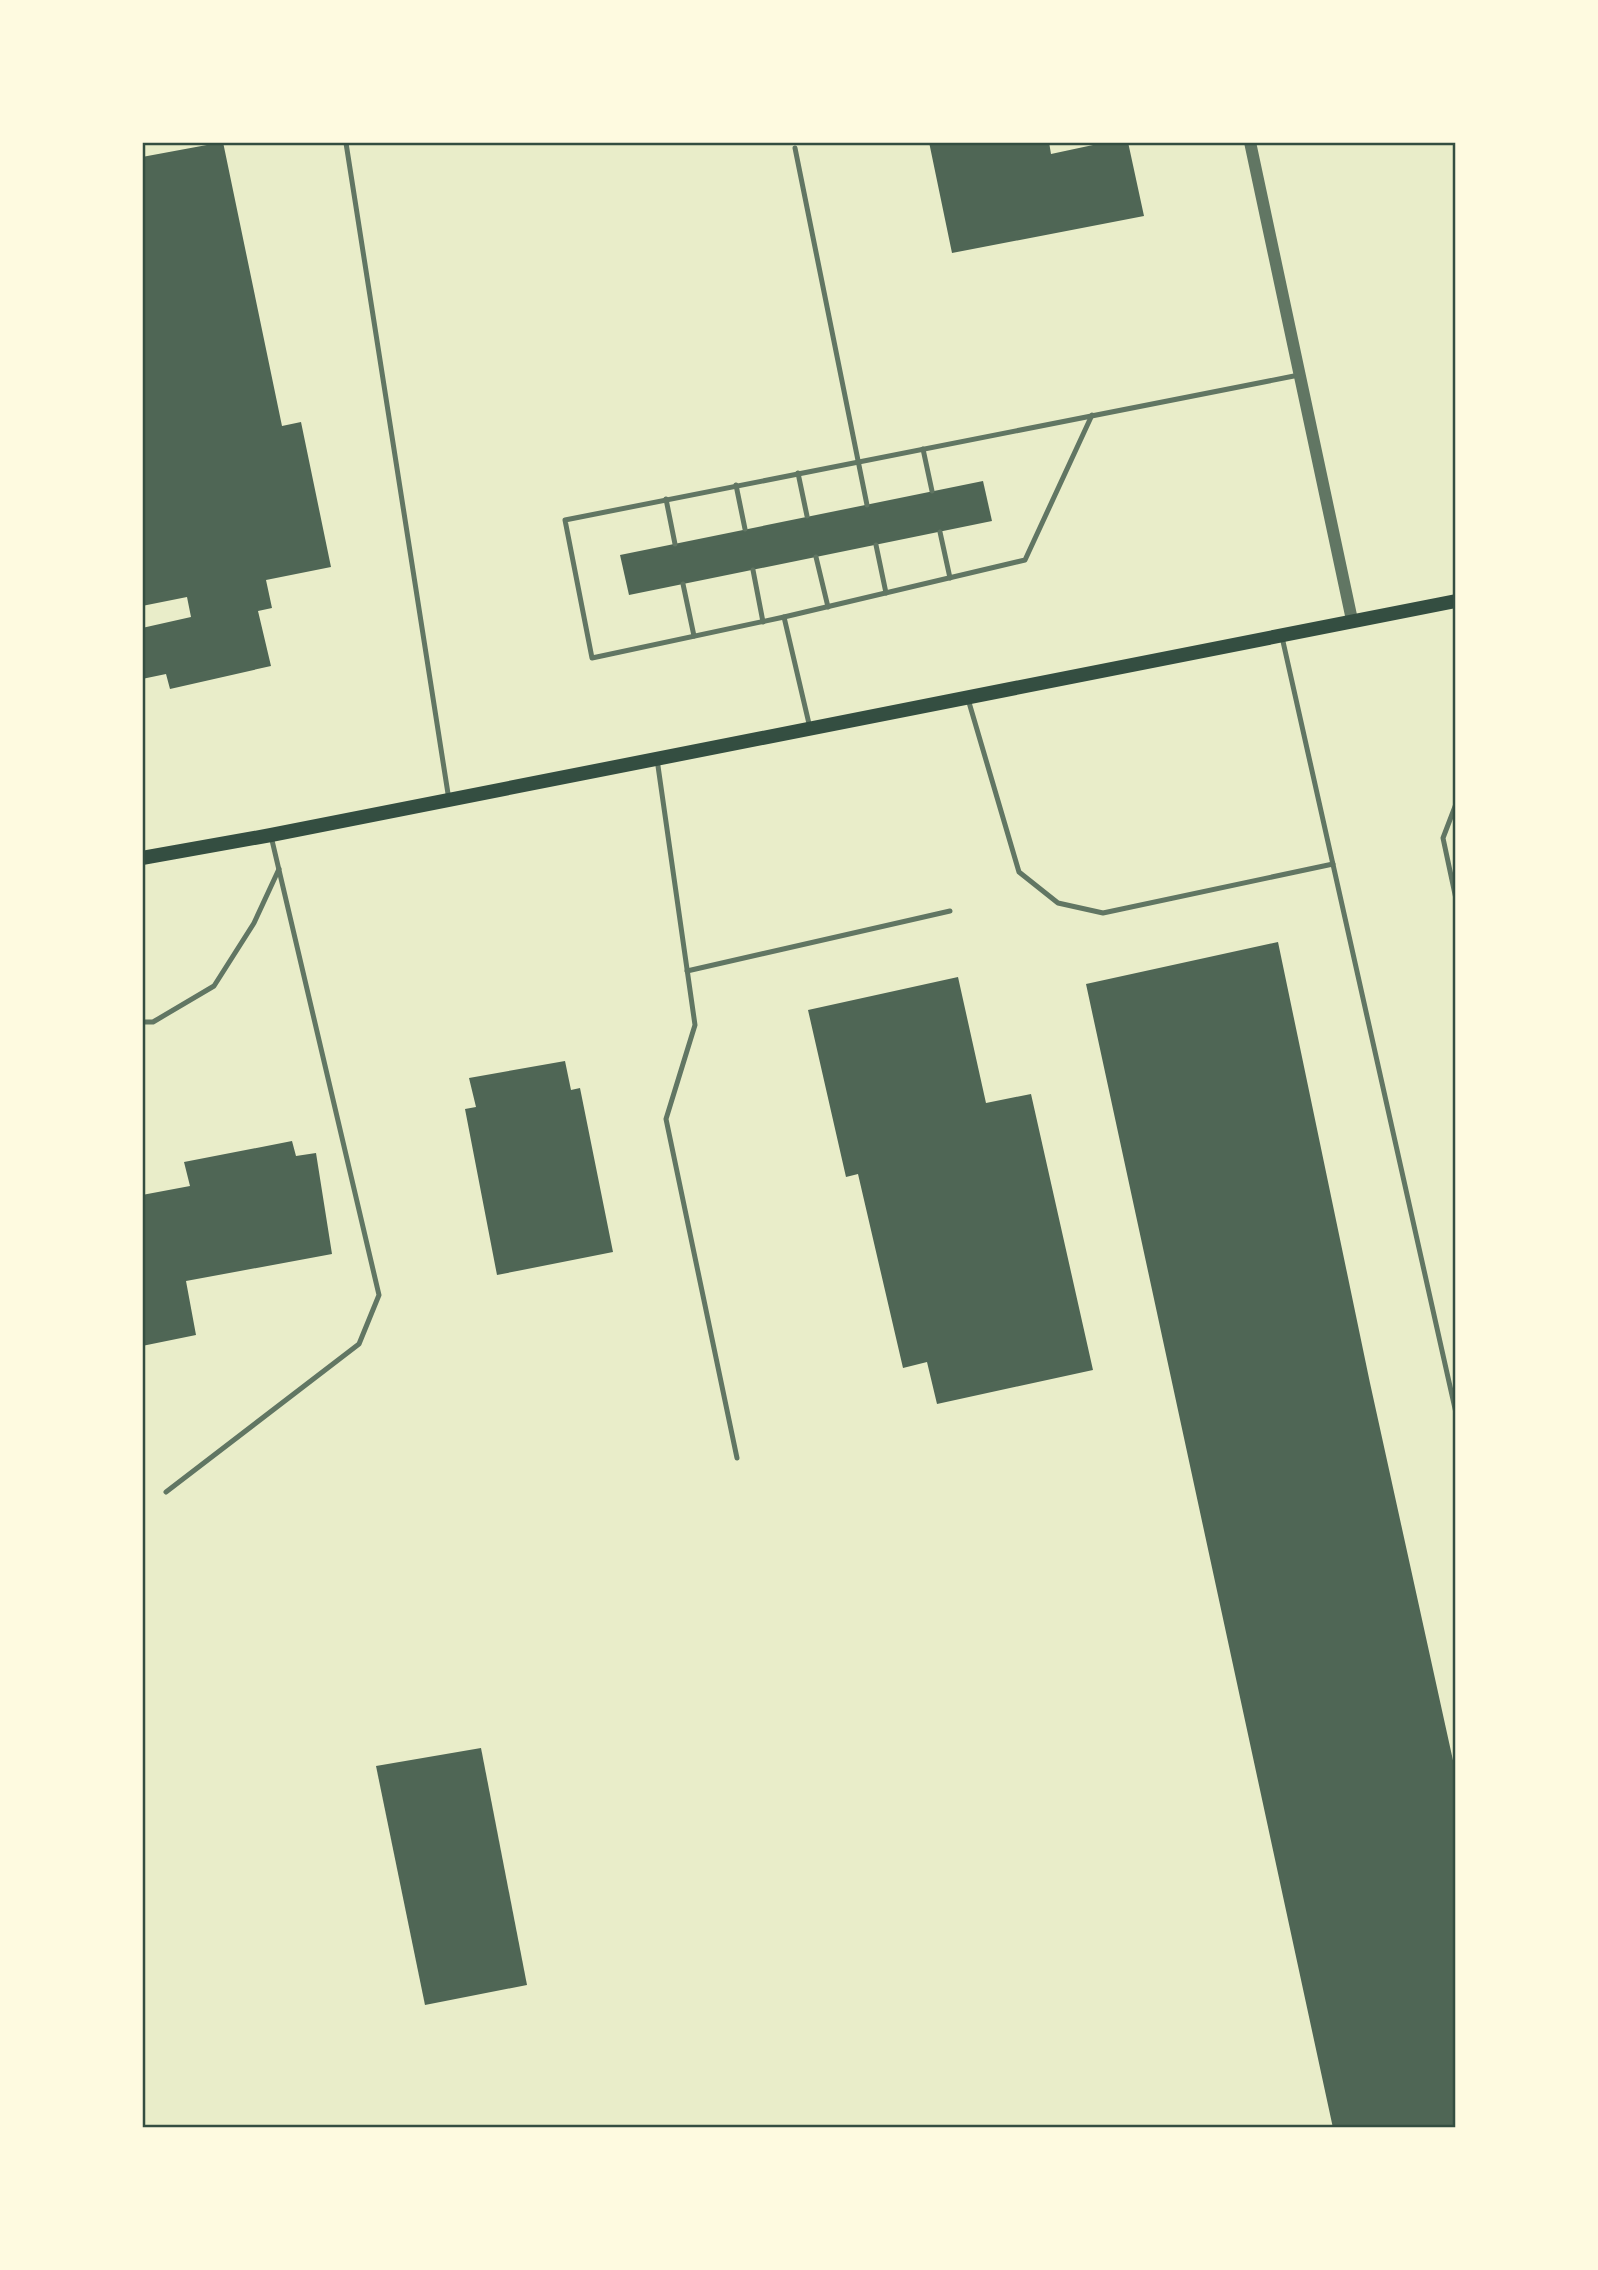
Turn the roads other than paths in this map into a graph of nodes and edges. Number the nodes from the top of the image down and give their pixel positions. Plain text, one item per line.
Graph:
1 (1250, 142) edge
2 (346, 143) edge
3 (795, 148) dead end
4 (1299, 375) junction
5 (1092, 415) junction
6 (923, 449) junction
7 (857, 462) junction
8 (799, 473) junction
9 (736, 485) junction
10 (932, 491) dead end
11 (666, 499) junction
12 (867, 505) dead end
13 (807, 516) dead end
14 (745, 529) dead end
15 (940, 532) dead end
16 (675, 544) dead end
17 (876, 545) dead end
18 (816, 557) dead end
19 (753, 570) dead end
20 (950, 578) junction
21 (683, 584) dead end
22 (886, 593) junction
23 (1456, 601) edge
24 (828, 607) junction
25 (784, 617) junction
26 (1352, 620) junction
27 (763, 622) junction
28 (1281, 634) junction
29 (694, 636) junction
30 (968, 697) junction
31 (811, 729) junction
32 (657, 758) junction
33 (449, 800) junction
34 (1456, 804) edge
35 (271, 835) junction
36 (142, 858) edge
37 (1333, 864) junction
38 (279, 869) junction
39 (1456, 899) edge
40 (950, 911) dead end
41 (687, 971) junction
42 (142, 1022) edge
43 (1456, 1413) edge
44 (737, 1458) dead end
45 (166, 1492) dead end

1 - 4 street
2 - 33 lane
3 - 7 lane
4 - 5 lane
4 - 26 street
5 - 6 lane
5 - 20 lane
6 - 7 lane
6 - 10 lane
7 - 8 lane
7 - 12 lane
8 - 9 lane
8 - 13 lane
9 - 11 lane
9 - 14 lane
11 - 16 lane
11 - 29 lane
15 - 20 lane
17 - 22 lane
18 - 24 lane
19 - 27 lane
20 - 22 lane
21 - 29 lane
22 - 24 lane
23 - 26 main road
24 - 25 lane
25 - 27 lane
25 - 31 lane
26 - 28 main road
27 - 29 lane
28 - 30 main road
28 - 37 lane
30 - 31 main road
30 - 37 lane
31 - 32 main road
32 - 33 main road
32 - 41 lane
33 - 35 main road
34 - 39 lane
35 - 36 main road
35 - 38 lane
37 - 43 lane
38 - 42 lane
38 - 45 lane
40 - 41 lane
41 - 44 lane

